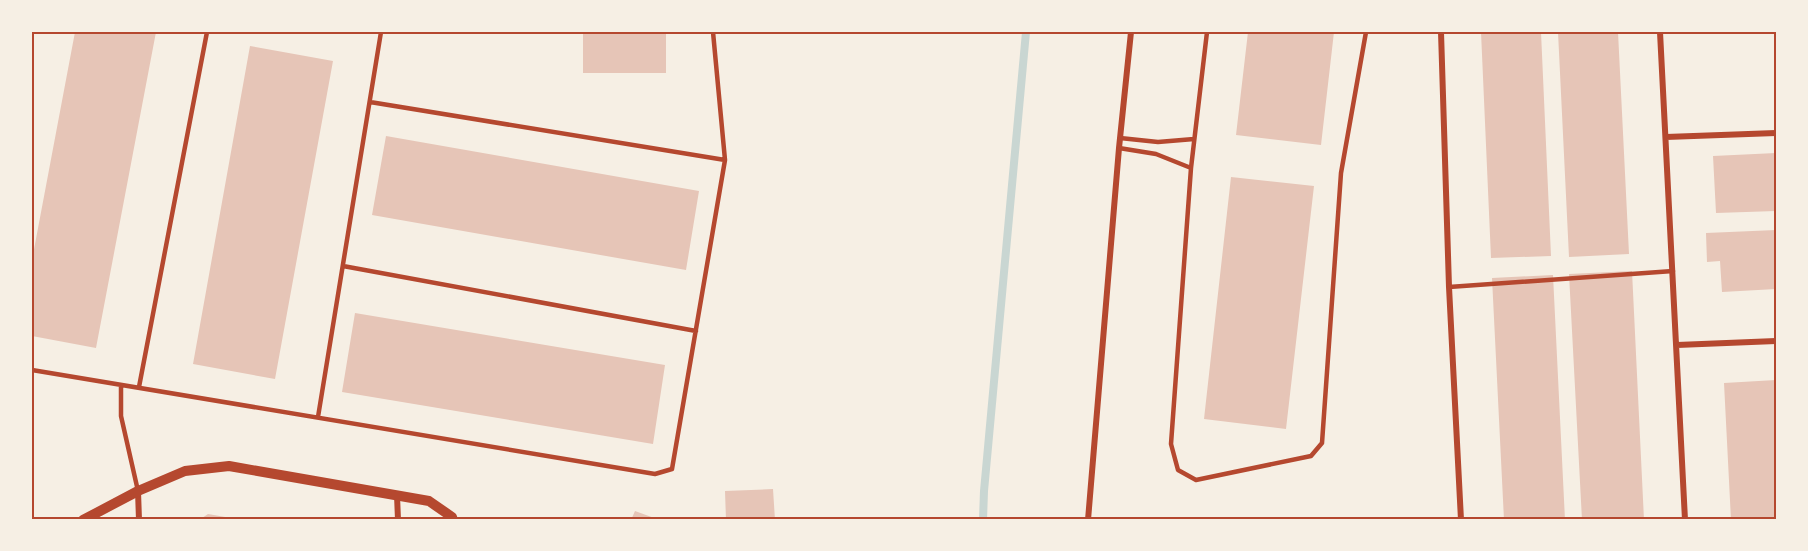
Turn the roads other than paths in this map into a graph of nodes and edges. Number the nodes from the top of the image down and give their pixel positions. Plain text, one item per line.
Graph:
1 (207, 32) edge
2 (381, 32) edge
3 (713, 32) edge
4 (1131, 32) edge
5 (1207, 32) edge
6 (1366, 32) edge
7 (1441, 32) edge
8 (1660, 32) edge
9 (369, 102) junction
10 (1776, 133) edge
11 (1120, 138) junction
12 (1666, 138) junction
13 (1194, 139) junction
14 (1119, 148) junction
15 (725, 160) junction
16 (1191, 168) junction
17 (343, 266) junction
18 (1674, 271) junction
19 (1449, 287) junction
20 (696, 331) junction
21 (1776, 340) edge
22 (1677, 345) junction
23 (32, 370) edge
24 (122, 385) junction
25 (139, 387) junction
26 (318, 417) junction
27 (138, 491) junction
28 (397, 495) junction
29 (83, 519) edge
30 (139, 519) edge
31 (399, 519) edge
32 (453, 519) edge
33 (1088, 519) edge
34 (1461, 519) edge
35 (1685, 519) edge

1 - 25 lane
2 - 9 lane
3 - 15 lane
4 - 11 street
5 - 13 lane
6 - 16 lane
7 - 19 street
8 - 12 street
9 - 15 lane
9 - 17 lane
10 - 12 street
11 - 13 lane
11 - 14 street
12 - 18 street
13 - 16 lane
14 - 16 lane
14 - 33 street
15 - 20 lane
17 - 20 lane
17 - 26 lane
18 - 19 lane
18 - 22 street
19 - 34 street
20 - 26 lane
21 - 22 street
22 - 35 street
23 - 24 lane
24 - 25 lane
24 - 27 lane
25 - 26 lane
27 - 28 street
27 - 29 street
27 - 30 street
28 - 31 street
28 - 32 street

